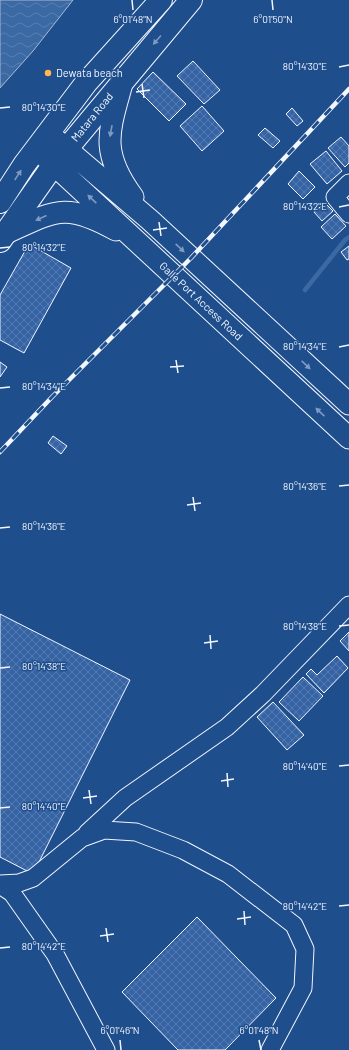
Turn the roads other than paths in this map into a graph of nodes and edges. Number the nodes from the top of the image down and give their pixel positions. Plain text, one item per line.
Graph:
1 (161, 0) edge
2 (191, 0) edge
3 (123, 80) junction
4 (43, 141) junction
5 (60, 156) junction
6 (349, 183) edge
7 (0, 202) edge
8 (349, 214) edge
9 (150, 220) junction
10 (2, 237) edge
11 (141, 244) junction
12 (349, 404) edge
13 (349, 438) edge
14 (349, 605) edge
15 (82, 838) junction
16 (0, 884) edge
17 (106, 1050) edge
18 (270, 1050) edge

1 - 4 highway
2 -> 3 highway, Matara Road
3 - 5 highway, Matara Road
3 -> 9 main road
4 - 5 main road
7 -> 4 highway
5 - 9 main road
5 - 10 highway, Matara Road
11 -> 5 main road, Galle Port Access Road
6 - 8 street
9 -> 12 main road
11 -> 10 main road
13 -> 11 main road, Galle Port Access Road
14 - 15 street
15 - 16 street
15 - 18 street
16 - 17 street

